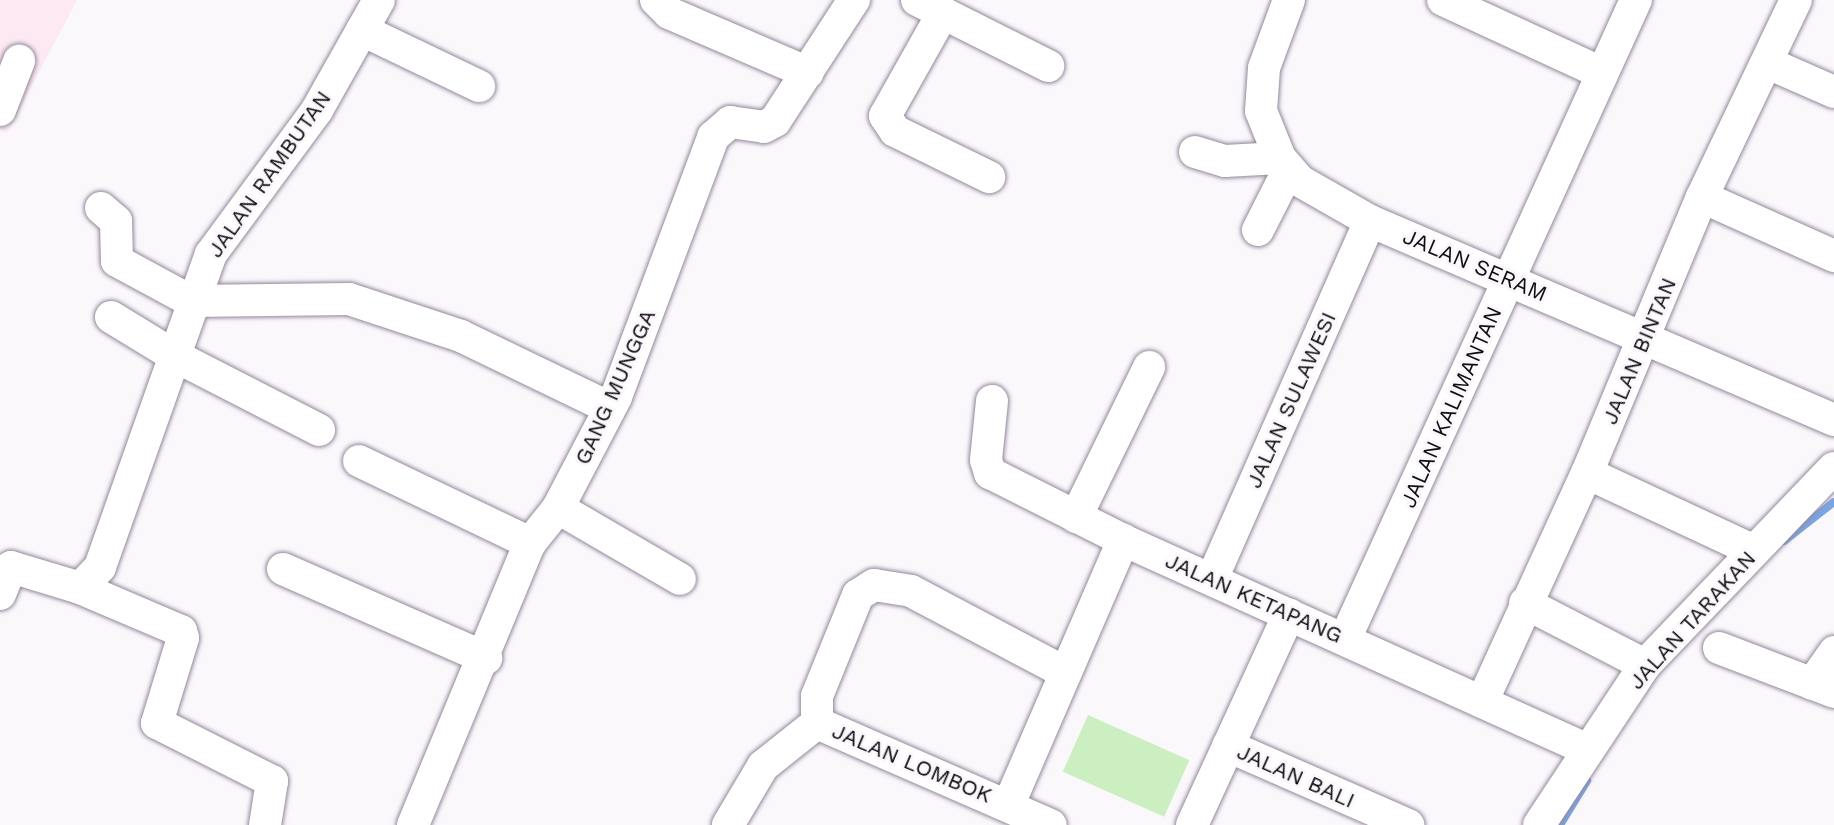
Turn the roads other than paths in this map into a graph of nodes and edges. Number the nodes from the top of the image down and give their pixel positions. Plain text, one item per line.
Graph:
1 (379, 0) edge
2 (656, 0) edge
3 (854, 0) edge
4 (1289, 0) edge
5 (1636, 0) edge
6 (1796, 0) edge
7 (1460, 4) edge
8 (930, 7) edge
9 (362, 30) junction
10 (19, 61) dead end
11 (1768, 63) junction
12 (1048, 66) dead end
13 (808, 73) junction
14 (1602, 73) junction
15 (479, 86) dead end
16 (1834, 92) edge
17 (0, 110) edge
18 (1195, 152) dead end
19 (1285, 164) junction
20 (989, 177) dead end
21 (1702, 197) junction
22 (101, 208) dead end
23 (1370, 221) junction
24 (1258, 230) dead end
25 (1834, 256) edge
26 (1509, 278) junction
27 (191, 301) junction
28 (111, 317) dead end
29 (1645, 338) junction
30 (175, 356) junction
31 (1149, 367) dead end
32 (992, 401) dead end
33 (610, 408) junction
34 (1834, 420) edge
35 (319, 430) dead end
36 (359, 461) dead end
37 (1834, 468) edge
38 (1587, 473) junction
39 (558, 508) junction
40 (1076, 517) junction
41 (1123, 540) junction
42 (530, 543) junction
43 (1754, 551) junction
44 (283, 569) dead end
45 (4, 574) edge
46 (680, 579) dead end
47 (1212, 579) junction
48 (80, 588) junction
49 (1525, 603) junction
50 (1289, 614) junction
51 (1345, 639) junction
52 (1719, 648) dead end
53 (1834, 652) edge
54 (486, 658) junction
55 (1645, 665) junction
56 (1066, 673) junction
57 (1823, 688) edge
58 (1482, 702) junction
59 (817, 723) junction
60 (1228, 746) junction
61 (1586, 749) junction
62 (1009, 804) junction
63 (265, 825) edge
64 (413, 825) edge
65 (728, 825) edge
66 (1051, 825) edge
67 (1192, 825) edge
68 (1408, 825) edge
69 (1539, 825) edge

1 - 9 street, JALAN RAMBUTAN
2 - 13 street
3 - 13 street, GANG MUNGGA
4 - 19 street
5 - 14 street, JALAN KALIMANTAN
6 - 11 street, JALAN BINTAN
7 - 14 street
8 - 12 street
8 - 20 street
9 - 15 street
9 - 27 street, JALAN RAMBUTAN
10 - 17 street
11 - 16 street
11 - 21 street, JALAN BINTAN
13 - 33 street, GANG MUNGGA
14 - 26 street, JALAN KALIMANTAN
18 - 19 street
19 - 23 street, JALAN SERAM
19 - 24 street
21 - 25 street
21 - 29 street, JALAN BINTAN
22 - 27 street
23 - 26 street, JALAN SERAM
23 - 47 street, JALAN SULAWESI
26 - 29 street, JALAN SERAM
26 - 51 street, JALAN KALIMANTAN
27 - 30 street, JALAN RAMBUTAN
27 - 33 street
28 - 30 street
29 - 34 street, JALAN SERAM
29 - 38 street, JALAN BINTAN
30 - 35 street
30 - 48 street, JALAN RAMBUTAN
31 - 40 street
32 - 40 street, JALAN KETAPANG
33 - 39 street, GANG MUNGGA
36 - 42 street
37 - 43 street, JALAN TARAKAN
38 - 43 street
38 - 49 street, JALAN BINTAN
39 - 42 street, GANG MUNGGA
39 - 46 street
40 - 41 street, JALAN KETAPANG
41 - 47 street, JALAN KETAPANG
41 - 56 street
42 - 54 street, GANG MUNGGA
43 - 55 street, JALAN TARAKAN
44 - 54 street
45 - 48 street
47 - 50 street, JALAN KETAPANG
48 - 63 street
49 - 55 street
49 - 58 street, JALAN BINTAN
50 - 51 street, JALAN KETAPANG
50 - 60 street
51 - 58 street, JALAN KETAPANG
52 - 57 street
53 - 57 street
54 - 64 street, GANG MUNGGA
55 - 61 street, JALAN TARAKAN
56 - 59 street
56 - 62 street
58 - 61 street, JALAN KETAPANG
59 - 62 street, JALAN LOMBOK
59 - 65 street
60 - 67 street
60 - 68 street, JALAN BALI
61 - 69 street, JALAN TARAKAN
62 - 66 street, JALAN LOMBOK

